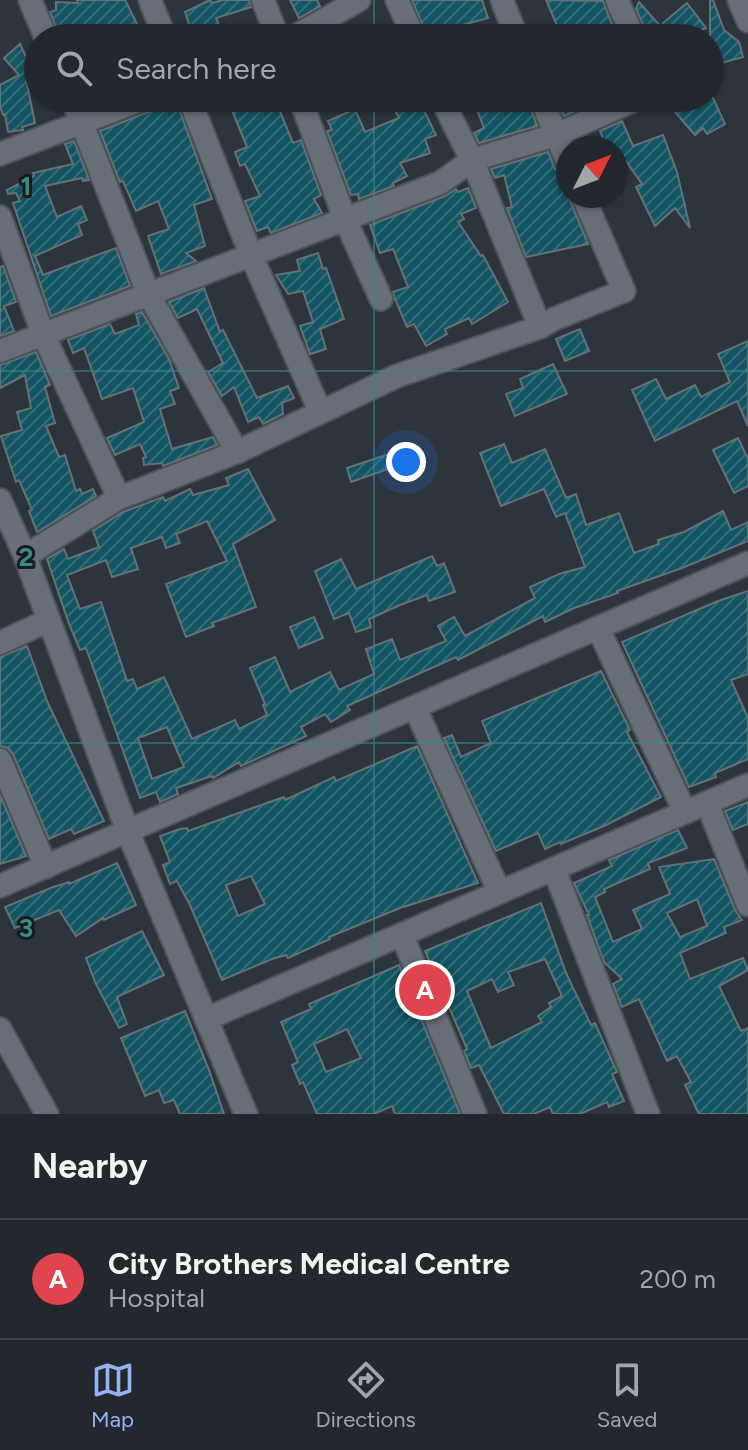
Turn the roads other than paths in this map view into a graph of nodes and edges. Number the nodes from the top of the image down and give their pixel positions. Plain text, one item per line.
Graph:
1 (30, 0) edge
2 (150, 0) edge
3 (263, 0) edge
4 (359, 0) edge
5 (397, 0) edge
6 (502, 0) edge
7 (617, 0) edge
8 (741, 0) edge
9 (748, 11) edge
10 (748, 21) edge
11 (40, 24) edge
12 (159, 24) edge
13 (272, 24) edge
14 (317, 24) edge
15 (408, 24) edge
16 (511, 24) edge
17 (628, 24) edge
18 (78, 112) edge
19 (109, 112) edge
20 (195, 112) edge
21 (305, 112) edge
22 (448, 112) edge
23 (547, 112) edge
24 (608, 112) edge
25 (82, 122) junction
26 (556, 135) junction
27 (0, 154) edge
28 (472, 160) junction
29 (588, 208) edge
30 (0, 217) edge
31 (345, 219) junction
32 (251, 255) junction
33 (148, 293) junction
34 (381, 299) dead end
35 (540, 327) junction
36 (43, 334) junction
37 (0, 351) edge
38 (320, 411) junction
39 (237, 452) junction
40 (119, 498) junction
41 (0, 500) edge
42 (15, 552) edge
43 (748, 563) edge
44 (49, 620) junction
45 (598, 628) junction
46 (0, 643) edge
47 (415, 708) junction
48 (0, 760) edge
49 (748, 785) edge
50 (707, 803) junction
51 (685, 812) junction
52 (128, 832) junction
53 (46, 867) junction
54 (554, 869) junction
55 (0, 886) edge
56 (499, 891) junction
57 (748, 905) edge
58 (402, 935) junction
59 (206, 1019) junction
60 (0, 1029) edge
61 (47, 1114) edge
62 (246, 1114) edge
63 (475, 1114) edge
64 (648, 1114) edge

1 - 11 street
2 - 12 street
3 - 13 street
4 - 14 street
5 - 15 street
6 - 16 street
7 - 17 street
8 - 9 street
8 - 10 street
18 - 25 street
19 - 25 street
20 - 32 street
21 - 31 street
22 - 28 street
23 - 26 street
24 - 26 street
25 - 27 street
25 - 33 street
26 - 28 street
28 - 31 street
28 - 35 street
29 - 35 street
30 - 36 street
31 - 32 street
31 - 34 street
32 - 33 street
32 - 38 street
33 - 36 street
33 - 39 street
35 - 38 street
36 - 37 street
36 - 40 street
38 - 39 street
39 - 40 street
40 - 42 street
41 - 42 street
42 - 44 street
43 - 45 street
44 - 46 street
44 - 52 street
45 - 47 street
45 - 51 street
47 - 52 street
47 - 56 street
48 - 53 street
49 - 50 street
50 - 51 street
50 - 57 street
51 - 54 street
52 - 53 street
52 - 59 street
53 - 55 street
54 - 56 street
54 - 64 street
56 - 58 street
58 - 59 street
58 - 63 street
59 - 62 street
60 - 61 street

